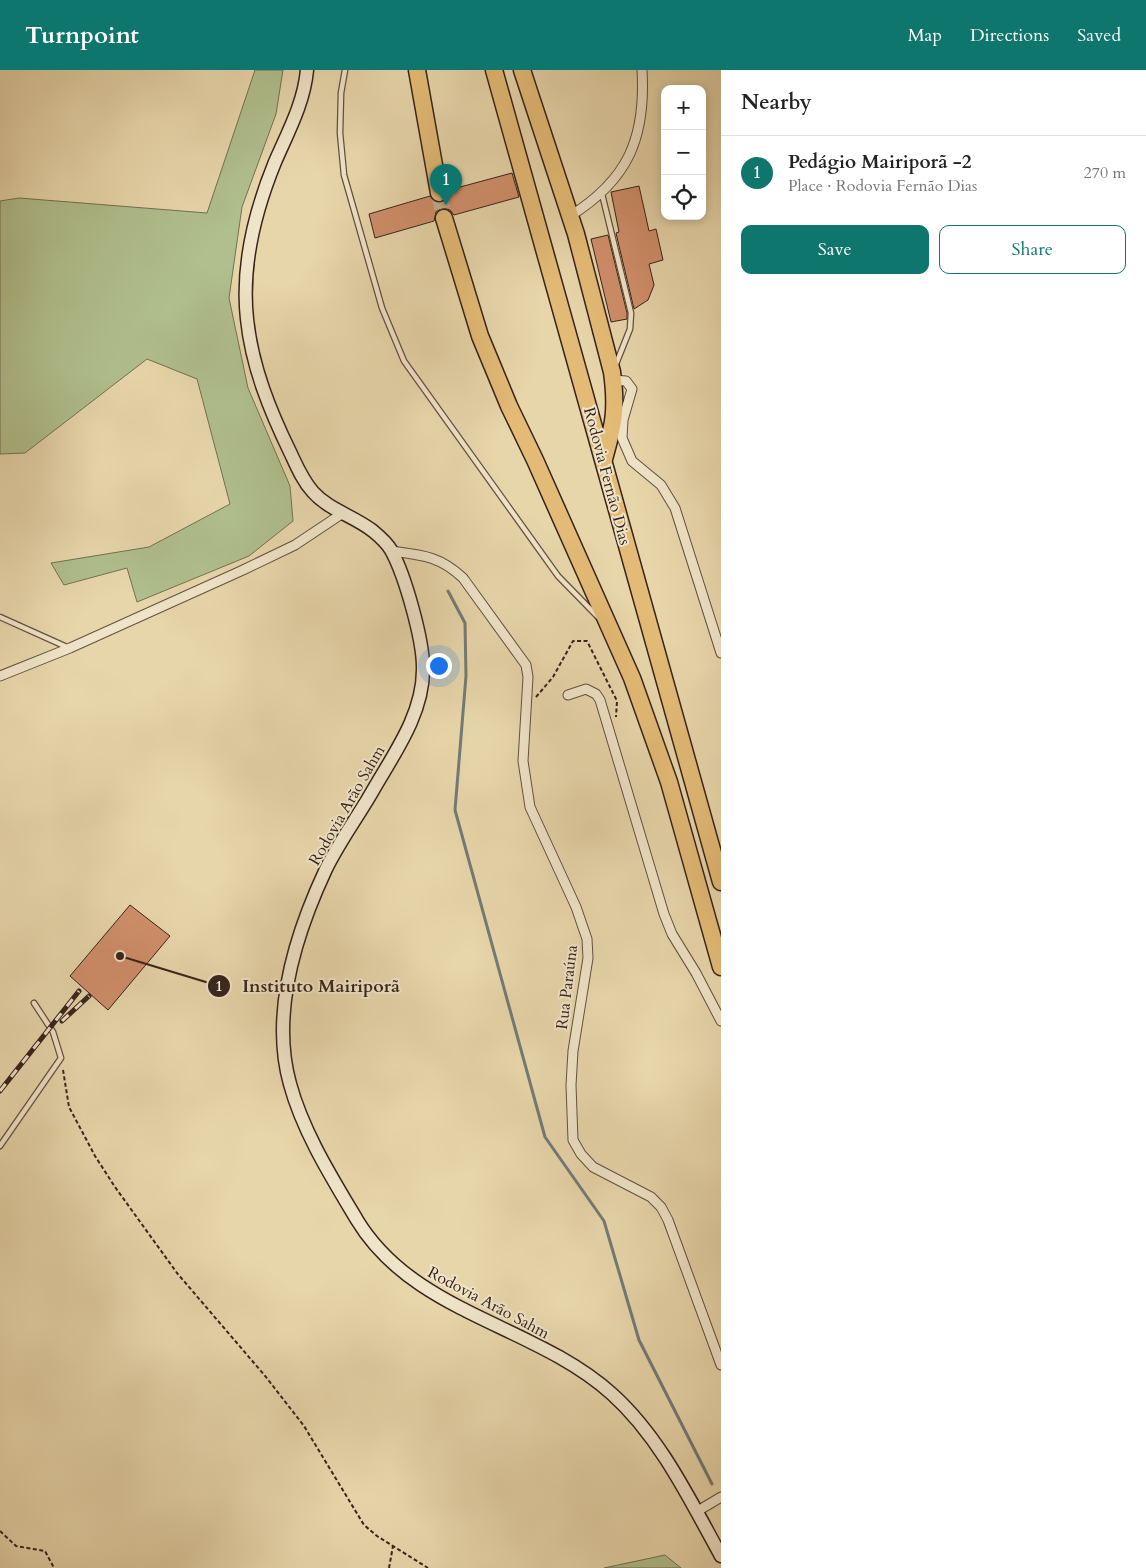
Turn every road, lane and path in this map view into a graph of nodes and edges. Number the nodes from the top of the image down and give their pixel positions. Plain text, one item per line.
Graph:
1 (307, 70) edge
2 (345, 70) edge
3 (417, 70) edge
4 (494, 70) edge
5 (522, 70) edge
6 (642, 70) edge
7 (439, 193) tunnel mouth
8 (602, 194) junction
9 (570, 216) junction
10 (444, 218) tunnel mouth
11 (612, 376) junction
12 (604, 459) junction
13 (343, 513) junction
14 (391, 551) junction
15 (0, 617) edge
16 (610, 630) junction
17 (70, 648) junction
18 (721, 653) edge
19 (0, 676) edge
20 (568, 695) dead end
21 (721, 882) edge
22 (721, 967) edge
23 (34, 1003) dead end
24 (721, 1021) edge
25 (62, 1058) junction
26 (0, 1146) edge
27 (721, 1365) edge
28 (721, 1497) edge
29 (696, 1512) junction
30 (0, 1531) edge
31 (393, 1546) junction
32 (721, 1556) edge
33 (54, 1568) edge
34 (389, 1568) edge
35 (428, 1568) edge

1 - 13 street, Rodovia Arão Sahm
2 - 16 lane
3 - 7 highway
4 - 12 highway, Rodovia Fernão Dias
5 - 9 highway
6 - 8 street
8 - 9 street
8 - 11 lane
9 - 11 highway
10 - 16 highway
11 - 12 highway
11 - 18 street
12 - 21 highway, Rodovia Fernão Dias
13 - 14 street, Rodovia Arão Sahm
13 - 17 street
14 - 27 street, Rua Paraúna
14 - 29 street, Rodovia Arão Sahm
15 - 17 lane
16 - 22 highway
17 - 19 street
20 - 24 street
23 - 25 lane
25 - 26 lane
25 - 31 path
28 - 29 street
29 - 32 street, Rodovia Arão Sahm
30 - 33 path
31 - 34 path
31 - 35 path

